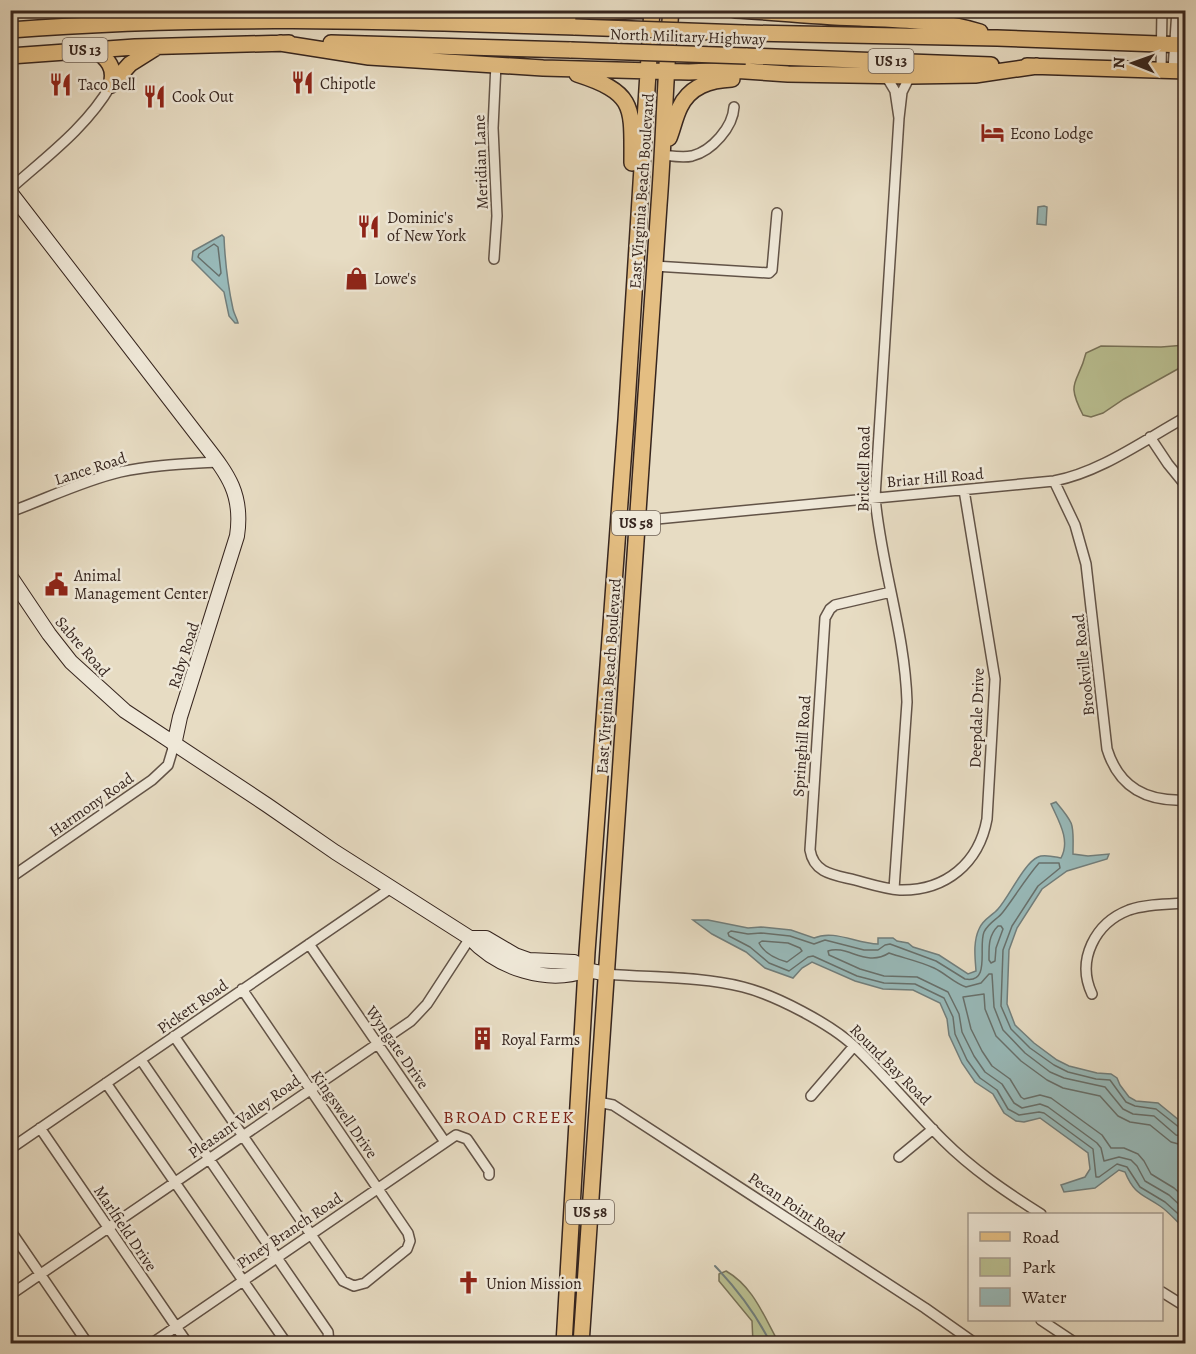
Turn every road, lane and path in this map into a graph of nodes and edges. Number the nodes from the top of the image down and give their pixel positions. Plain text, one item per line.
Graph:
1 (302, 10) edge
2 (508, 10) edge
3 (650, 10) edge
4 (671, 10) edge
5 (735, 10) edge
6 (1162, 10) edge
7 (1177, 10) edge
8 (747, 11) edge
9 (580, 17) edge
10 (274, 20) junction
11 (10, 30) edge
12 (997, 38) junction
13 (280, 42) junction
14 (1174, 44) edge
15 (160, 45) junction
16 (94, 49) junction
17 (10, 56) edge
18 (496, 64) junction
19 (1037, 66) junction
20 (560, 69) junction
21 (1173, 70) edge
22 (648, 71) junction
23 (667, 72) junction
24 (830, 75) junction
25 (886, 76) junction
26 (910, 76) junction
27 (111, 85) junction
28 (734, 107) dead end
29 (899, 118) junction
30 (663, 155) junction
31 (10, 190) edge
32 (777, 213) dead end
33 (636, 231) junction
34 (494, 259) dead end
35 (654, 266) junction
36 (1185, 417) edge
37 (1150, 436) junction
38 (217, 462) junction
39 (1054, 481) junction
40 (1185, 486) edge
41 (964, 490) junction
42 (875, 497) junction
43 (10, 512) edge
44 (636, 521) junction
45 (10, 576) edge
46 (891, 592) junction
47 (174, 745) junction
48 (1185, 800) edge
49 (10, 878) edge
50 (391, 888) junction
51 (894, 889) junction
52 (1185, 903) edge
53 (470, 938) junction
54 (309, 944) junction
55 (587, 970) junction
56 (607, 974) junction
57 (242, 989) junction
58 (1092, 994) dead end
59 (174, 1036) junction
60 (377, 1043) junction
61 (854, 1046) junction
62 (141, 1060) junction
63 (106, 1083) junction
64 (310, 1089) junction
65 (811, 1096) dead end
66 (598, 1102) junction
67 (40, 1128) junction
68 (933, 1129) junction
69 (243, 1135) junction
70 (445, 1142) junction
71 (10, 1149) edge
72 (899, 1157) dead end
73 (210, 1159) junction
74 (489, 1175) dead end
75 (176, 1182) junction
76 (378, 1188) junction
77 (1037, 1213) edge
78 (108, 1228) junction
79 (10, 1230) edge
80 (310, 1234) junction
81 (277, 1257) junction
82 (41, 1275) junction
83 (243, 1280) junction
84 (1163, 1293) edge
85 (10, 1295) edge
86 (1185, 1307) edge
87 (1042, 1321) edge
88 (176, 1326) junction
89 (88, 1344) edge
90 (151, 1344) edge
91 (188, 1344) edge
92 (287, 1344) edge
93 (329, 1344) edge
94 (564, 1344) edge
95 (580, 1344) edge
96 (976, 1344) edge
97 (1077, 1344) edge

1 - 10 main road
2 - 9 main road
3 - 9 main road
3 - 22 main road, East Virginia Beach Boulevard / US 58
4 - 23 main road, East Virginia Beach Boulevard / US 58
5 - 8 main road
6 - 14 street
7 - 14 street
8 - 12 main road
9 - 10 main road, North Military Highway / US 13
9 - 12 main road, North Military Highway / US 13, bridge
10 - 11 main road, North Military Highway / US 13
12 - 14 main road, North Military Highway / US 13
13 - 15 main road, North Military Highway / US 13
13 - 18 main road
13 - 19 main road, North Military Highway / US 13, bridge
14 - 21 street
14 - 21 street
15 - 16 main road, North Military Highway / US 13
15 - 27 main road
16 - 17 main road, North Military Highway / US 13
16 - 27 main road
18 - 20 main road
18 - 34 street, Meridian Lane
19 - 21 main road, North Military Highway / US 13
19 - 26 main road
20 - 22 main road
20 - 33 main road
22 - 23 main road
22 - 33 main road, East Virginia Beach Boulevard / US 58
23 - 24 main road
23 - 30 main road, East Virginia Beach Boulevard / US 58
24 - 25 main road
24 - 30 main road
25 - 26 main road
25 - 29 street, Brickell Road
26 - 29 street, Brickell Road
27 - 31 street
28 - 30 street
29 - 42 street, Brickell Road
30 - 35 main road, East Virginia Beach Boulevard / US 58
31 - 38 street, Raby Road
32 - 35 street
33 - 55 main road, East Virginia Beach Boulevard / US 58
35 - 44 main road, East Virginia Beach Boulevard / US 58
36 - 37 street, Briar Hill Road
37 - 39 street, Briar Hill Road
37 - 40 street
38 - 43 street, Lance Road
38 - 47 street, Raby Road
39 - 41 street, Briar Hill Road
39 - 48 street, Brookville Road
41 - 42 street, Briar Hill Road
41 - 51 street, Deepdale Drive
42 - 44 street, Briar Hill Road
42 - 46 street, Brickell Road
44 - 56 main road, East Virginia Beach Boulevard / US 58
45 - 47 street, Sabre Road
46 - 51 street, Brickell Road
46 - 51 street, Springhill Road
47 - 49 street, Harmony Road
47 - 50 street
50 - 53 street
50 - 54 street, Pickett Road
52 - 58 street
53 - 55 street
53 - 60 street, Pleasant Valley Road
54 - 57 street, Pickett Road
54 - 60 street, Wyngate Drive
55 - 56 street, Round Bay Road
55 - 94 main road, East Virginia Beach Boulevard / US 58
56 - 61 street, Round Bay Road
56 - 66 main road, East Virginia Beach Boulevard / US 58
57 - 59 street, Pickett Road
57 - 64 street, Kingswell Drive
59 - 62 street, Pickett Road
59 - 69 street
60 - 64 street, Pleasant Valley Road
60 - 70 street, Wyngate Drive
61 - 65 street
61 - 68 street, Round Bay Road
62 - 63 street, Pickett Road
62 - 73 street
63 - 67 street, Pickett Road
63 - 75 street
64 - 69 street, Pleasant Valley Road
64 - 76 street, Kingswell Drive
66 - 95 main road, East Virginia Beach Boulevard / US 58
66 - 96 street, Pecan Point Road
67 - 71 street, Pickett Road
67 - 78 street, Marlfield Drive
68 - 72 street
68 - 77 street, Round Bay Road
69 - 73 street, Pleasant Valley Road
69 - 80 street
70 - 74 street
70 - 76 street, Piney Branch Road
73 - 75 street, Pleasant Valley Road
73 - 81 street
75 - 78 street, Pleasant Valley Road
75 - 83 street
76 - 80 street, Piney Branch Road
76 - 80 street, Kingswell Drive
78 - 82 street, Pleasant Valley Road
78 - 88 street, Marlfield Drive
79 - 82 street
80 - 81 street, Piney Branch Road
81 - 83 street, Piney Branch Road
81 - 93 street
82 - 85 street, Pleasant Valley Road
82 - 89 street
83 - 88 street, Piney Branch Road
83 - 92 street
84 - 86 street
87 - 97 street
88 - 90 street, Piney Branch Road
88 - 91 street, Marlfield Drive

